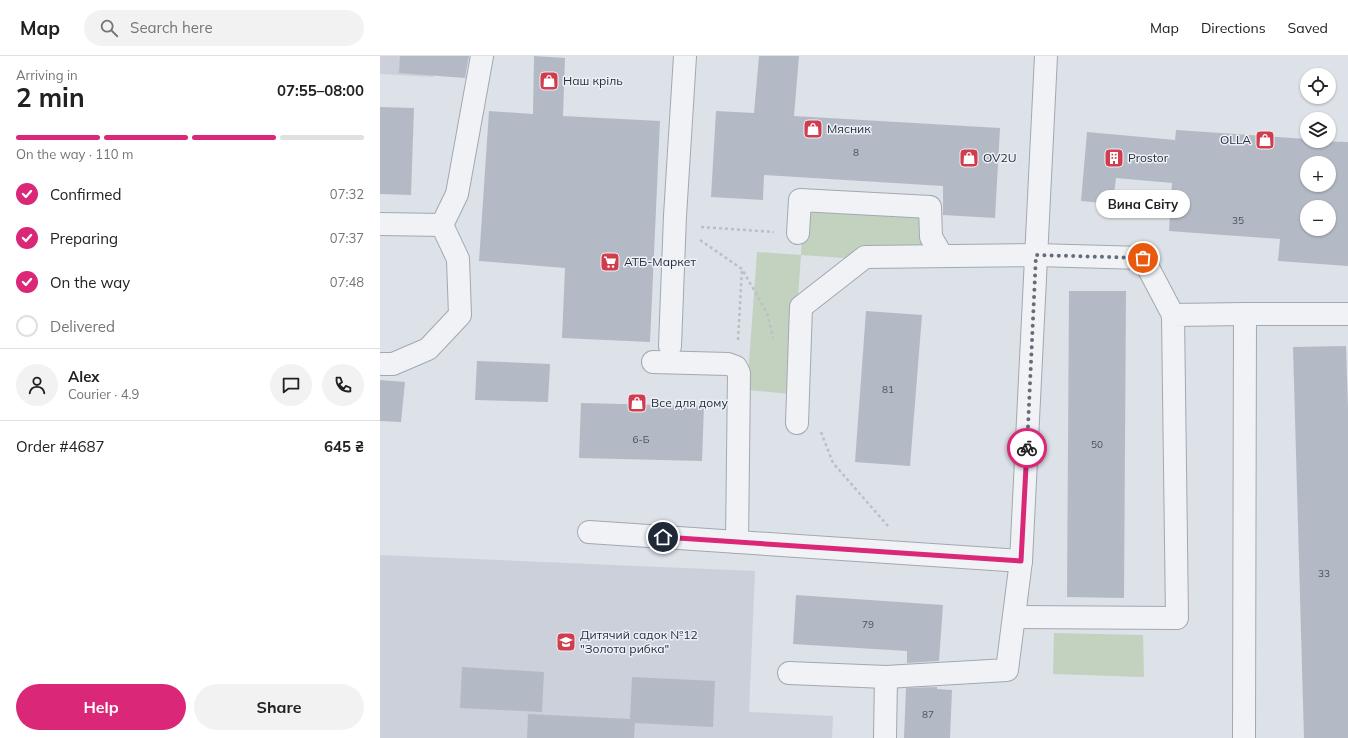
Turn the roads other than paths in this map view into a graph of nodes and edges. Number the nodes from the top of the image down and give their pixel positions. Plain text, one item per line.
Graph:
1 (482, 56) edge
2 (685, 56) edge
3 (1046, 56) edge
4 (380, 224) edge
5 (442, 225) junction
6 (798, 233) road end
7 (1036, 255) junction
8 (942, 256) junction
9 (1245, 314) junction
10 (1348, 314) edge
11 (1172, 315) junction
12 (670, 346) dead end
13 (653, 362) dead end
14 (380, 364) edge
15 (798, 423) dead end
16 (589, 532) dead end
17 (736, 542) junction
18 (1021, 561) junction
19 (1014, 617) junction
20 (789, 673) dead end
21 (886, 678) junction
22 (885, 738) edge
23 (1244, 738) edge

1 - 5 street
2 - 12 street
3 - 7 street
4 - 5 street
5 - 14 street
6 - 8 street
7 - 8 street
7 - 11 street
7 - 18 street
8 - 15 street
9 - 10 street
9 - 11 street
9 - 23 street
11 - 19 street
13 - 17 street
16 - 17 street
17 - 18 street
18 - 19 street
19 - 21 street
20 - 21 street
21 - 22 street

